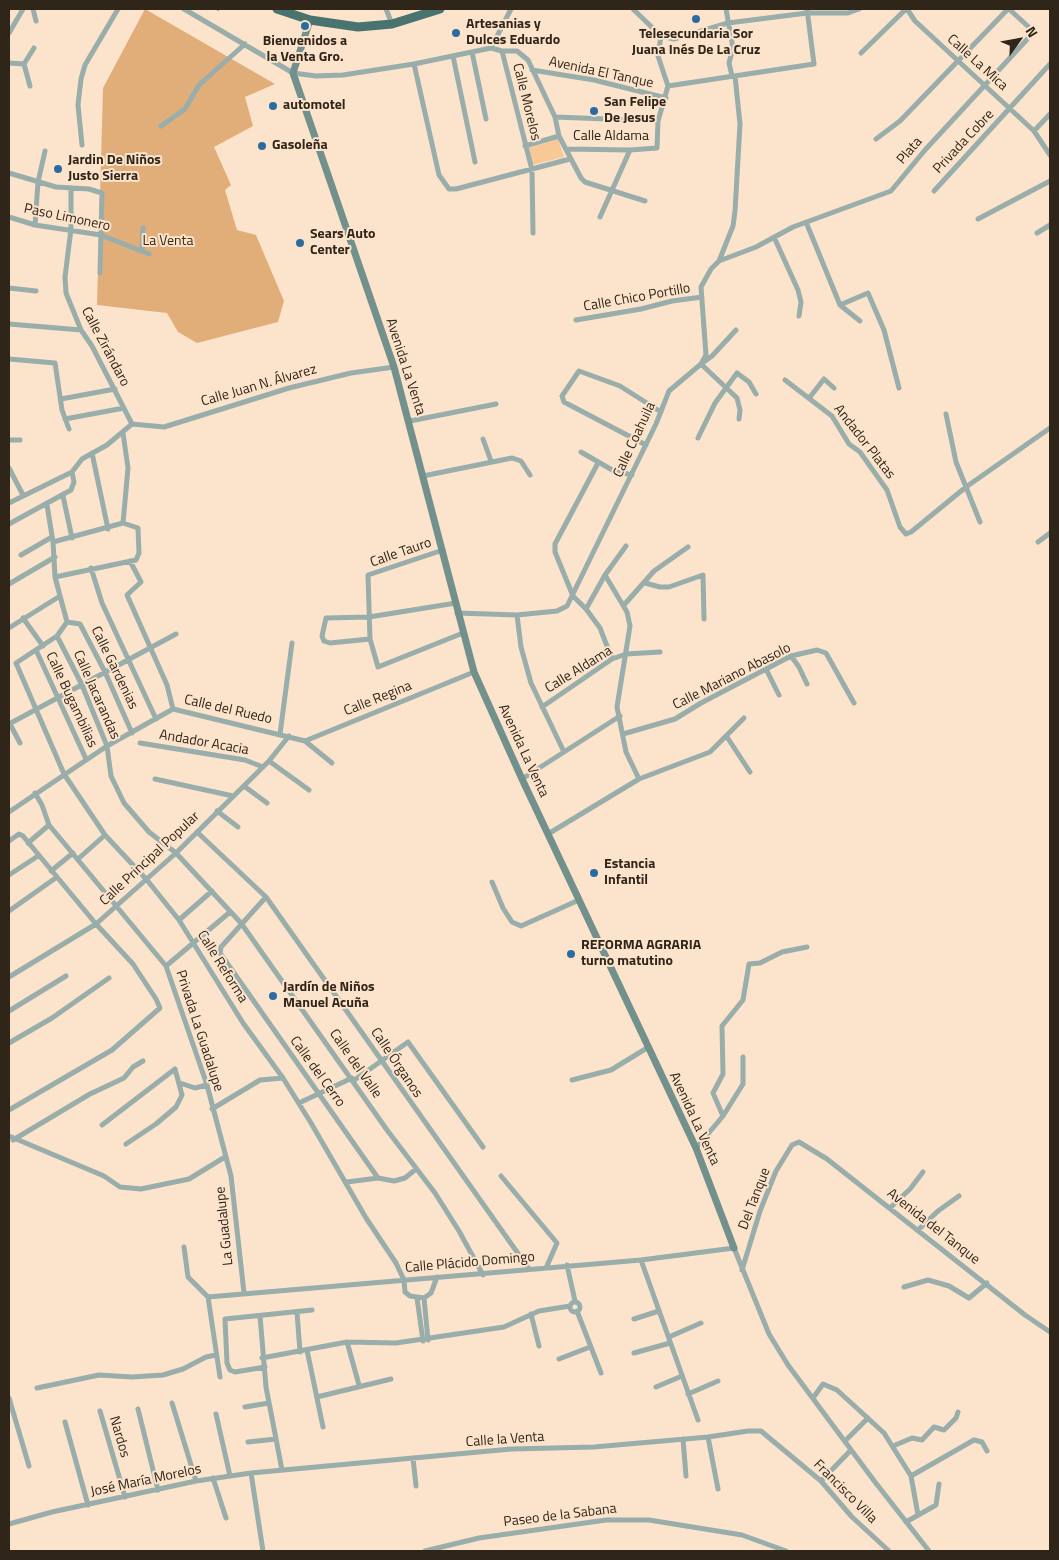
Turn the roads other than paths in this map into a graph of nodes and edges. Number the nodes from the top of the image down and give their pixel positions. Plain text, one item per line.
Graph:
1 (23, 9) edge
2 (33, 9) edge
3 (118, 9) edge
4 (184, 9) edge
5 (277, 9) edge
6 (386, 9) edge
7 (440, 9) edge
8 (511, 9) edge
9 (633, 9) edge
10 (726, 9) edge
11 (859, 9) edge
12 (907, 9) edge
13 (1008, 9) edge
14 (192, 11) edge
15 (807, 11) edge
16 (310, 20) junction
17 (36, 21) dead end
18 (728, 23) junction
19 (392, 24) junction
20 (10, 30) edge
21 (661, 36) junction
22 (246, 44) junction
23 (34, 48) dead end
24 (491, 48) junction
25 (502, 50) junction
26 (472, 52) junction
27 (861, 53) dead end
28 (452, 56) junction
29 (957, 61) junction
30 (9, 64) edge
31 (24, 64) junction
32 (414, 64) junction
33 (1050, 64) edge
34 (532, 70) junction
35 (293, 73) junction
36 (733, 76) junction
37 (985, 84) junction
38 (30, 86) dead end
39 (668, 86) junction
40 (666, 98) junction
41 (1010, 108) junction
42 (1050, 114) edge
43 (555, 117) junction
44 (486, 119) dead end
45 (658, 120) junction
46 (161, 126) dead end
47 (1034, 131) junction
48 (560, 136) junction
49 (876, 139) dead end
50 (82, 145) dead end
51 (525, 146) junction
52 (566, 149) junction
53 (630, 150) junction
54 (45, 151) dead end
55 (1050, 155) edge
56 (570, 159) junction
57 (475, 162) dead end
58 (532, 170) junction
59 (9, 173) edge
60 (1050, 180) edge
61 (38, 182) junction
62 (71, 189) junction
63 (612, 189) junction
64 (934, 191) dead end
65 (645, 201) dead end
66 (9, 217) edge
67 (600, 217) dead end
68 (978, 219) dead end
69 (806, 222) junction
70 (35, 225) junction
71 (1050, 225) edge
72 (143, 228) dead end
73 (72, 229) junction
74 (533, 233) dead end
75 (1037, 233) dead end
76 (102, 235) junction
77 (774, 236) junction
78 (142, 250) junction
79 (149, 254) dead end
80 (719, 261) junction
81 (100, 273) dead end
82 (9, 288) edge
83 (36, 291) dead end
84 (702, 297) junction
85 (840, 305) junction
86 (799, 316) dead end
87 (576, 320) dead end
88 (860, 321) dead end
89 (9, 324) edge
90 (81, 330) junction
91 (736, 330) dead end
92 (9, 359) edge
93 (701, 364) junction
94 (394, 367) junction
95 (785, 380) dead end
96 (727, 387) junction
97 (834, 388) dead end
98 (899, 388) dead end
99 (115, 389) junction
100 (756, 394) dead end
101 (810, 397) junction
102 (61, 399) junction
103 (496, 404) dead end
104 (124, 408) junction
105 (661, 412) junction
106 (946, 414) dead end
107 (65, 419) junction
108 (739, 419) dead end
109 (410, 421) junction
110 (132, 424) junction
111 (1050, 428) edge
112 (69, 429) dead end
113 (123, 433) junction
114 (698, 438) dead end
115 (482, 439) dead end
116 (9, 440) edge
117 (20, 440) dead end
118 (646, 445) junction
119 (581, 452) dead end
120 (92, 453) junction
121 (492, 461) junction
122 (598, 463) junction
123 (9, 468) edge
124 (72, 472) junction
125 (632, 475) junction
126 (423, 476) junction
127 (530, 476) dead end
128 (966, 487) junction
129 (23, 495) junction
130 (63, 496) junction
131 (9, 503) edge
132 (47, 505) junction
133 (980, 522) dead end
134 (123, 523) junction
135 (9, 524) edge
136 (108, 528) junction
137 (1050, 533) edge
138 (72, 538) junction
139 (53, 539) junction
140 (1038, 542) dead end
141 (626, 546) dead end
142 (688, 547) dead end
143 (443, 550) junction
144 (21, 555) dead end
145 (55, 556) junction
146 (130, 561) junction
147 (91, 568) junction
148 (605, 575) junction
149 (55, 577) junction
150 (645, 583) junction
151 (9, 584) edge
152 (60, 596) junction
153 (573, 596) junction
154 (456, 603) junction
155 (624, 605) junction
156 (586, 609) junction
157 (457, 613) junction
158 (517, 615) junction
159 (369, 616) junction
160 (23, 618) junction
161 (704, 619) dead end
162 (67, 622) junction
163 (9, 628) edge
164 (176, 634) dead end
165 (462, 634) junction
166 (57, 636) junction
167 (370, 639) junction
168 (292, 643) dead end
169 (42, 646) junction
170 (150, 649) junction
171 (36, 650) junction
172 (660, 652) dead end
173 (626, 654) junction
174 (790, 656) junction
175 (612, 659) junction
176 (129, 661) junction
177 (766, 669) junction
178 (105, 672) junction
179 (474, 672) junction
180 (807, 684) dead end
181 (82, 685) junction
182 (778, 695) dead end
183 (59, 697) junction
184 (854, 703) dead end
185 (542, 707) junction
186 (36, 709) junction
187 (173, 709) junction
188 (620, 716) junction
189 (744, 718) dead end
190 (156, 719) junction
191 (10, 724) edge
192 (132, 733) junction
193 (280, 734) junction
194 (623, 734) junction
195 (289, 736) junction
196 (727, 737) junction
197 (305, 741) junction
198 (20, 743) dead end
199 (140, 743) dead end
200 (108, 746) junction
201 (564, 752) junction
202 (86, 759) junction
203 (270, 760) junction
204 (332, 763) dead end
205 (263, 767) junction
206 (750, 772) dead end
207 (64, 774) junction
208 (155, 779) dead end
209 (522, 779) junction
210 (639, 779) junction
211 (244, 786) junction
212 (310, 790) dead end
213 (35, 793) junction
214 (233, 796) junction
215 (267, 803) dead end
216 (217, 811) junction
217 (9, 812) edge
218 (49, 825) junction
219 (238, 827) dead end
220 (198, 832) junction
221 (548, 834) junction
222 (105, 835) junction
223 (9, 841) edge
224 (28, 843) junction
225 (73, 853) junction
226 (176, 853) junction
227 (38, 856) junction
228 (78, 859) junction
229 (51, 871) junction
230 (9, 875) edge
231 (57, 877) junction
232 (146, 880) junction
233 (492, 882) dead end
234 (212, 891) junction
235 (266, 897) junction
236 (579, 900) junction
237 (117, 906) junction
238 (9, 911) edge
239 (230, 912) junction
240 (179, 920) junction
241 (241, 923) junction
242 (96, 924) junction
243 (194, 943) junction
244 (807, 946) dead end
245 (166, 966) junction
246 (66, 976) dead end
247 (9, 977) edge
248 (109, 978) dead end
249 (9, 1012) edge
250 (9, 1043) edge
251 (647, 1048) junction
252 (743, 1057) dead end
253 (143, 1061) dead end
254 (380, 1061) junction
255 (283, 1078) junction
256 (352, 1080) junction
257 (572, 1080) dead end
258 (180, 1083) junction
259 (207, 1085) junction
260 (319, 1094) junction
261 (299, 1103) junction
262 (212, 1109) junction
263 (9, 1110) edge
264 (724, 1116) junction
265 (102, 1124) dead end
266 (11, 1138) edge
267 (799, 1142) joint
268 (126, 1144) dead end
269 (483, 1147) dead end
270 (696, 1148) junction
271 (225, 1157) junction
272 (416, 1169) junction
273 (924, 1172) dead end
274 (501, 1176) dead end
275 (378, 1178) junction
276 (347, 1182) junction
277 (959, 1196) dead end
278 (890, 1208) junction
279 (918, 1230) junction
280 (184, 1246) dead end
281 (734, 1248) junction
282 (641, 1260) junction
283 (567, 1265) junction
284 (546, 1268) junction
285 (529, 1269) junction
286 (742, 1270) junction
287 (483, 1274) junction
288 (437, 1277) junction
289 (404, 1280) junction
290 (987, 1283) junction
291 (904, 1287) dead end
292 (244, 1293) junction
293 (208, 1297) junction
294 (417, 1298) junction
295 (424, 1298) junction
296 (572, 1304) junction
297 (312, 1310) dead end
298 (659, 1311) junction
299 (296, 1312) junction
300 (531, 1314) junction
301 (260, 1316) junction
302 (634, 1319) dead end
303 (701, 1324) dead end
304 (1050, 1332) edge
305 (425, 1340) junction
306 (670, 1340) junction
307 (347, 1342) junction
308 (539, 1346) dead end
309 (590, 1347) junction
310 (307, 1350) junction
311 (300, 1352) junction
312 (634, 1354) dead end
313 (216, 1355) junction
314 (262, 1358) junction
315 (559, 1359) dead end
316 (265, 1368) junction
317 (601, 1373) dead end
318 (682, 1376) junction
319 (220, 1377) dead end
320 (391, 1379) dead end
321 (718, 1381) dead end
322 (359, 1386) junction
323 (656, 1387) dead end
324 (37, 1388) dead end
325 (688, 1394) junction
326 (317, 1397) junction
327 (9, 1398) edge
328 (813, 1398) junction
329 (172, 1403) dead end
330 (269, 1404) junction
331 (245, 1407) dead end
332 (138, 1409) dead end
333 (100, 1411) dead end
334 (958, 1412) dead end
335 (216, 1414) dead end
336 (868, 1418) junction
337 (698, 1420) dead end
338 (65, 1422) dead end
339 (323, 1427) dead end
340 (760, 1431) joint
341 (708, 1437) junction
342 (276, 1439) junction
343 (683, 1439) junction
344 (845, 1441) junction
345 (248, 1442) dead end
346 (893, 1446) junction
347 (851, 1450) junction
348 (987, 1452) dead end
349 (413, 1458) junction
350 (29, 1466) dead end
351 (282, 1470) junction
352 (251, 1473) junction
353 (230, 1476) junction
354 (686, 1476) dead end
355 (911, 1476) junction
356 (213, 1478) junction
357 (196, 1481) junction
358 (821, 1481) junction
359 (939, 1484) dead end
360 (416, 1486) dead end
361 (718, 1489) dead end
362 (158, 1490) junction
363 (125, 1497) junction
364 (88, 1505) junction
365 (916, 1517) junction
366 (226, 1518) dead end
367 (906, 1522) junction
368 (9, 1524) edge
369 (263, 1551) edge
370 (425, 1551) edge
371 (786, 1551) edge
372 (889, 1551) edge
373 (929, 1551) edge

1 - 20 street
2 - 17 street
3 - 50 street
4 - 14 street
5 - 16 highway
6 - 19 street
7 - 19 highway
8 - 24 street
9 - 21 street
10 - 18 street
11 - 15 street
12 - 27 street
12 - 29 street, Calle La Mica
13 - 29 street
13 - 37 street, Plata
14 - 22 street
15 - 18 street
15 - 36 street
16 - 19 highway
16 - 35 main road
18 - 21 street
18 - 36 street
21 - 39 street
22 - 35 street
22 - 46 street
23 - 31 street
24 - 25 street, Calle Morelos
24 - 26 street
25 - 34 street
25 - 51 street, Calle Morelos
26 - 28 street
26 - 44 street
28 - 32 street
28 - 57 street
29 - 37 street, Calle La Mica
29 - 49 street
30 - 31 street
31 - 38 street
32 - 35 street
32 - 58 street, Calle Aldama
33 - 41 street, Privada Cobre
34 - 40 street, Avenida El Tanque
34 - 43 street
35 - 94 main road, Avenida La Venta
36 - 39 street
36 - 80 street
37 - 41 street, Calle La Mica
37 - 69 street, Plata
39 - 40 street
40 - 45 street
41 - 47 street, Calle La Mica
41 - 64 street, Privada Cobre
42 - 47 street
43 - 45 street
43 - 48 street
45 - 53 street, Calle Aldama
47 - 55 street, Calle La Mica
48 - 51 street
48 - 52 street
51 - 58 street, Calle Morelos
52 - 53 street, Calle Aldama
52 - 56 street
53 - 63 street
54 - 61 street
56 - 58 street, Calle Aldama
56 - 63 street
58 - 74 street, Calle Morelos
59 - 61 street
60 - 68 street
61 - 62 street
61 - 70 street
62 - 73 street, Calle Zirándaro
62 - 76 street
63 - 65 street
63 - 67 street
66 - 70 street, Paso Limonero
69 - 77 street, Plata
69 - 85 street
70 - 73 street, Paso Limonero
71 - 75 street
72 - 78 street
73 - 76 street, Paso Limonero
73 - 90 street, Calle Zirándaro
76 - 78 street, Paso Limonero
76 - 81 street
77 - 80 street, Plata
77 - 86 street
78 - 79 street, Paso Limonero
80 - 84 street
82 - 83 street
84 - 87 street, Calle Chico Portillo
84 - 93 street
85 - 88 street
85 - 98 street
89 - 90 street
90 - 99 street, Calle Zirándaro
91 - 93 street
92 - 102 street
93 - 96 street
93 - 105 street, Calle Coahuila
94 - 109 main road, Avenida La Venta
94 - 110 street, Calle Juan N. Álvarez
95 - 101 street, Andador Platas
96 - 100 street
96 - 108 street
96 - 114 street
97 - 101 street
99 - 102 street
99 - 104 street, Calle Zirándaro
101 - 128 street, Andador Platas
102 - 107 street
103 - 109 street
104 - 107 street
104 - 110 street, Calle Zirándaro
105 - 118 street, Calle Coahuila
105 - 118 street
106 - 128 street
107 - 112 street
109 - 126 main road, Avenida La Venta
110 - 113 street
111 - 128 street
113 - 120 street
113 - 134 street
115 - 121 street
116 - 117 street
118 - 125 street, Calle Coahuila
119 - 122 street
120 - 124 street
120 - 136 street
121 - 126 street
121 - 127 street
122 - 125 street
122 - 153 street
123 - 129 street
124 - 129 street
124 - 130 street
125 - 153 street, Calle Coahuila
126 - 143 main road, Avenida La Venta
128 - 133 street
129 - 131 street
130 - 132 street
130 - 138 street
132 - 135 street
132 - 139 street
134 - 136 street
134 - 146 street
136 - 138 street
137 - 140 street
138 - 139 street
139 - 144 street
139 - 145 street
141 - 148 street
142 - 150 street
143 - 154 main road, Avenida La Venta
143 - 159 street, Calle Tauro
145 - 149 street
145 - 151 street
146 - 147 street
146 - 170 street
147 - 149 street
147 - 176 street
148 - 155 street
148 - 156 street
149 - 152 street
150 - 155 street
150 - 161 street
152 - 160 street
152 - 162 street
153 - 156 street
153 - 158 street
154 - 157 main road, Avenida La Venta
154 - 159 street
155 - 173 street
156 - 175 street
157 - 158 street
157 - 165 main road, Avenida La Venta
158 - 185 street
159 - 167 street, Calle Tauro
159 - 167 street
160 - 163 street
160 - 169 street
162 - 166 street, Calle Reforma
162 - 178 street, Calle Gardenias
164 - 170 street
165 - 167 street, Calle Tauro
165 - 179 main road, Avenida La Venta
166 - 169 street, Calle Reforma
166 - 181 street, Calle Jacarandas
168 - 193 street
169 - 171 street, Calle Reforma
170 - 176 street
170 - 187 street
171 - 183 street, Calle Bugambilias
171 - 186 street, Calle Reforma
172 - 173 street, Calle Aldama
173 - 175 street, Calle Aldama
173 - 188 street
174 - 177 street, Calle Mariano Abasolo
174 - 180 street
174 - 184 street, Calle Mariano Abasolo
175 - 185 street, Calle Aldama
176 - 178 street
176 - 190 street
177 - 182 street
177 - 194 street, Calle Mariano Abasolo
178 - 181 street
178 - 192 street, Calle Gardenias
179 - 197 street, Calle Regina
179 - 209 main road, Avenida La Venta
181 - 183 street
181 - 200 street, Calle Jacarandas
183 - 186 street
183 - 202 street, Calle Bugambilias
185 - 201 street
186 - 191 street
186 - 207 street, Calle Reforma
187 - 190 street, Calle del Ruedo
187 - 193 street, Calle del Ruedo
188 - 194 street
188 - 201 street
189 - 196 street
190 - 192 street, Calle del Ruedo
191 - 198 street
192 - 200 street, Calle del Ruedo
193 - 195 street, Calle del Ruedo
194 - 210 street
195 - 197 street
195 - 203 street, Calle Principal Popular
196 - 206 street
196 - 210 street
197 - 204 street
199 - 205 street, Andador Acacia
200 - 202 street, Calle del Ruedo
200 - 226 street, Calle Jacarandas
201 - 209 street
202 - 207 street, Calle del Ruedo
203 - 205 street, Calle Principal Popular
203 - 212 street
205 - 211 street, Calle Principal Popular
207 - 213 street, Calle del Ruedo
207 - 222 street, Calle Reforma
208 - 214 street
209 - 221 main road, Avenida La Venta
210 - 221 street
211 - 214 street, Calle Principal Popular
211 - 215 street
213 - 217 street, Calle del Ruedo
213 - 218 street, Privada La Guadalupe
214 - 216 street, Calle Principal Popular
216 - 219 street
216 - 220 street, Calle Principal Popular
218 - 224 street
218 - 225 street, Privada La Guadalupe
220 - 226 street, Calle Principal Popular
220 - 235 street, Calle Órganos
221 - 236 main road, Avenida La Venta
222 - 228 street
222 - 232 street, Calle Reforma
223 - 224 street
224 - 227 street
225 - 228 street, Privada La Guadalupe
225 - 229 street
226 - 232 street, Calle Principal Popular
226 - 234 street, Calle Jacarandas
227 - 229 street
227 - 230 street
228 - 237 street, Privada La Guadalupe
229 - 231 street
231 - 238 street
231 - 242 street
232 - 237 street, Calle Principal Popular
232 - 240 street, Calle Reforma
233 - 236 street
234 - 239 street, Calle Jacarandas
234 - 240 street
235 - 241 street
235 - 254 street, Calle Órganos
236 - 251 main road, Avenida La Venta
237 - 242 street, Calle Principal Popular
237 - 245 street, Privada La Guadalupe
239 - 241 street, Calle Jacarandas
239 - 243 street
240 - 243 street, Calle Reforma
241 - 256 street, Calle del Valle
241 - 260 street, Calle del Cerro
242 - 247 street, Calle Principal Popular
242 - 263 street
243 - 245 street
243 - 255 street, Calle Reforma
244 - 264 street
245 - 259 street, Privada La Guadalupe
246 - 249 street
248 - 250 street
251 - 257 street
251 - 270 main road, Avenida La Venta
252 - 264 street
253 - 266 street
254 - 256 street
254 - 269 street
254 - 285 street, Calle Órganos
255 - 261 street, Calle Reforma
255 - 262 street
256 - 260 street
256 - 272 street, Calle del Valle
258 - 259 street
258 - 265 street
258 - 268 street
259 - 262 street, Privada La Guadalupe
260 - 261 street
260 - 275 street, Calle del Cerro
261 - 276 street, Calle Reforma
262 - 271 street, Privada La Guadalupe
264 - 270 street
266 - 271 street
267 - 278 street, Avenida del Tanque
267 - 286 street, Del Tanque
270 - 281 main road, Avenida La Venta
271 - 292 street, La Guadalupe
272 - 275 street
272 - 287 street, Calle del Valle
273 - 278 street
274 - 284 street
275 - 276 street
276 - 289 street, Calle Reforma
277 - 279 street
278 - 279 street, Avenida del Tanque
279 - 290 street, Avenida del Tanque
280 - 293 street
281 - 282 street, Calle Plácido Domingo
281 - 286 street, Avenida La Venta
282 - 283 street, Calle Plácido Domingo
282 - 298 street
283 - 284 street, Calle Plácido Domingo
283 - 296 street
284 - 285 street, Calle Plácido Domingo
285 - 287 street, Calle Plácido Domingo
286 - 328 street, Avenida La Venta
287 - 288 street, Calle Plácido Domingo
288 - 289 street, Calle Plácido Domingo
288 - 295 street
289 - 292 street, Calle Plácido Domingo
289 - 294 street, Calle Reforma
290 - 291 street
290 - 304 street, Avenida del Tanque
292 - 293 street, Calle Plácido Domingo
293 - 313 street
294 - 295 street
294 - 305 street
295 - 305 street
296 - 300 street
296 - 309 street
297 - 299 street
298 - 302 street
298 - 306 street
299 - 301 street
299 - 311 street
300 - 305 street
300 - 308 street
301 - 314 street
301 - 316 street
303 - 306 street
305 - 307 street
306 - 312 street
306 - 318 street
307 - 310 street
307 - 322 street
309 - 315 street
309 - 317 street
310 - 311 street
310 - 326 street
311 - 314 street
313 - 319 street
313 - 324 street
314 - 316 street
316 - 330 street
318 - 323 street
318 - 325 street
320 - 322 street
321 - 325 street
322 - 326 street
325 - 337 street
326 - 339 street
327 - 350 street
328 - 336 street
328 - 344 street, Avenida La Venta
329 - 357 street
330 - 331 street
330 - 342 street
332 - 362 street
333 - 363 street, Nardos
334 - 346 street
335 - 353 street
336 - 344 street
336 - 346 street
338 - 364 street
340 - 341 street, Calle la Venta
340 - 358 street, Francisco Villa
341 - 343 street, Calle la Venta
341 - 361 street
342 - 345 street
342 - 351 street
343 - 349 street, Calle la Venta
343 - 354 street
344 - 347 street, Avenida La Venta
346 - 355 street
347 - 358 street
347 - 367 street, Avenida La Venta
348 - 355 street
349 - 351 street, Calle la Venta
349 - 360 street
351 - 352 street, Calle la Venta
352 - 353 street, José María Morelos
352 - 369 street
353 - 356 street, José María Morelos
355 - 365 street
356 - 357 street, José María Morelos
356 - 366 street
357 - 362 street, José María Morelos
358 - 372 street, Francisco Villa
359 - 365 street
362 - 363 street, José María Morelos
363 - 364 street, José María Morelos
364 - 368 street, José María Morelos
365 - 367 street
367 - 373 street, Avenida La Venta
370 - 371 street, Paseo de la Sabana

